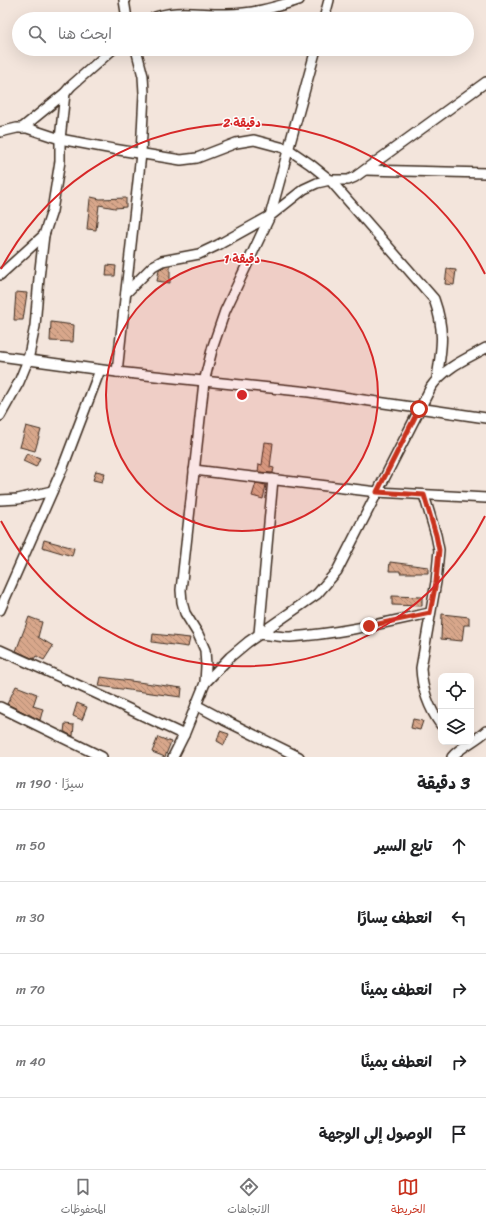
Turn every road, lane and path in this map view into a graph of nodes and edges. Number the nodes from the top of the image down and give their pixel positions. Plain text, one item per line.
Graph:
1 (124, 0) edge
2 (300, 0) edge
3 (329, 0) edge
4 (126, 12) edge
5 (255, 12) edge
6 (326, 12) edge
7 (105, 56) edge
8 (138, 56) edge
9 (314, 56) edge
10 (486, 82) edge
11 (65, 93) junction
12 (22, 128) junction
13 (0, 132) edge
14 (60, 139) junction
15 (288, 149) junction
16 (142, 154) junction
17 (365, 170) junction
18 (486, 173) edge
19 (330, 180) junction
20 (270, 216) junction
21 (44, 235) junction
22 (0, 275) edge
23 (126, 293) junction
24 (486, 348) edge
25 (0, 356) edge
26 (28, 360) junction
27 (100, 370) junction
28 (117, 372) junction
29 (437, 378) junction
30 (204, 382) junction
31 (419, 409) junction
32 (0, 416) edge
33 (486, 418) edge
34 (194, 470) junction
35 (273, 479) junction
36 (52, 491) junction
37 (377, 492) junction
38 (424, 495) junction
39 (486, 498) edge
40 (0, 500) edge
41 (0, 610) edge
42 (430, 613) junction
43 (259, 634) junction
44 (0, 650) edge
45 (204, 684) junction
46 (196, 704) junction
47 (0, 707) edge
48 (438, 721) edge
49 (486, 731) edge
50 (184, 735) junction
51 (474, 741) edge
52 (460, 745) edge
53 (102, 757) edge
54 (173, 757) edge
55 (299, 757) edge
56 (452, 757) edge

1 - 4 street
2 - 5 street
3 - 6 street
7 - 11 street
8 - 16 street
9 - 15 street
10 - 17 street
11 - 12 street
11 - 14 street
12 - 13 street
12 - 14 street
14 - 16 street
14 - 21 street
15 - 16 street
15 - 19 street
15 - 20 street
16 - 23 street
17 - 18 street
17 - 19 street
19 - 20 street
19 - 29 street
20 - 23 street
20 - 30 street
21 - 22 street
21 - 26 street
23 - 28 street
24 - 29 street
25 - 26 street
26 - 27 street
26 - 32 street
27 - 28 street
27 - 36 street
28 - 30 street
29 - 31 street
30 - 31 street
30 - 34 street
31 - 33 street
31 - 37 street
34 - 35 street
34 - 45 street
35 - 37 street
35 - 43 street
36 - 40 street
36 - 41 street
37 - 38 street
37 - 43 street
38 - 39 street
38 - 42 street
42 - 43 street
42 - 48 street
43 - 45 street
44 - 50 street
45 - 46 street
46 - 50 street
46 - 55 street
47 - 53 street
49 - 51 street
50 - 54 street
52 - 56 street

